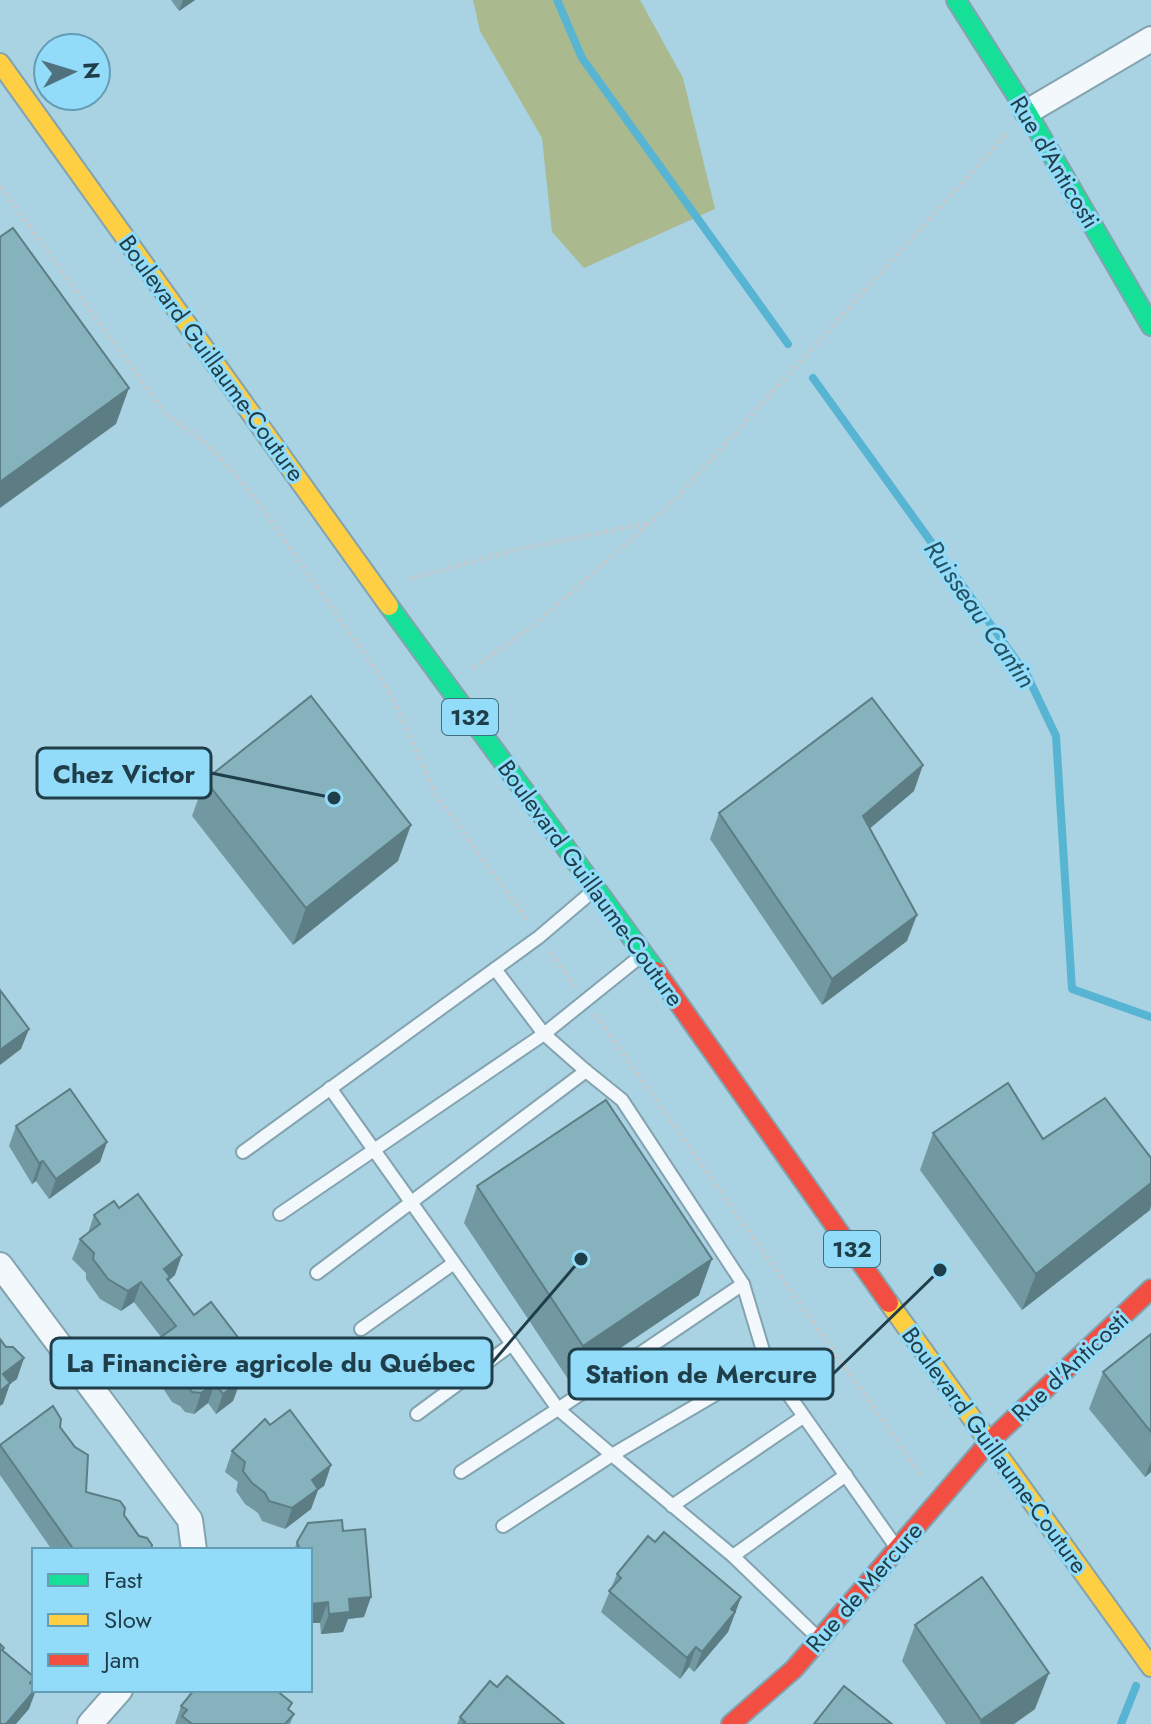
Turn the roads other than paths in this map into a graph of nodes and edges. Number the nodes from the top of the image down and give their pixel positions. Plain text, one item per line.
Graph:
1 (956, 0) edge
2 (1151, 39) edge
3 (0, 63) edge
4 (1027, 112) junction
5 (1151, 326) edge
6 (596, 889) junction
7 (644, 954) junction
8 (495, 969) junction
9 (544, 1034) junction
10 (586, 1071) junction
11 (330, 1088) junction
12 (374, 1150) junction
13 (243, 1152) dead end
14 (409, 1202) junction
15 (280, 1214) dead end
16 (454, 1263) junction
17 (0, 1265) edge
18 (317, 1273) dead end
19 (743, 1284) junction
20 (1151, 1289) edge
21 (361, 1329) dead end
22 (512, 1344) junction
23 (767, 1364) junction
24 (558, 1409) junction
25 (417, 1414) dead end
26 (803, 1417) junction
27 (989, 1442) junction
28 (612, 1455) junction
29 (461, 1472) dead end
30 (846, 1475) junction
31 (672, 1506) junction
32 (503, 1526) dead end
33 (194, 1548) edge
34 (897, 1549) junction
35 (733, 1556) junction
36 (818, 1638) junction
37 (1151, 1667) edge
38 (118, 1692) edge
39 (90, 1724) edge
40 (731, 1724) edge

1 - 4 main road, Rue d'Anticosti
2 - 4 street
3 - 6 main road, Boulevard Guillaume-Couture / 132
4 - 5 main road, Rue d'Anticosti
6 - 7 main road, Boulevard Guillaume-Couture / 132
6 - 8 lane
7 - 9 lane
7 - 27 main road, Boulevard Guillaume-Couture / 132
8 - 9 lane
8 - 11 lane
9 - 10 lane
9 - 12 lane
10 - 14 lane
10 - 19 lane
11 - 12 lane
11 - 13 lane
12 - 14 lane
12 - 15 lane
14 - 16 lane
14 - 18 lane
16 - 21 lane
16 - 22 lane
17 - 33 street
19 - 23 lane
19 - 24 lane
20 - 27 main road, Rue d'Anticosti
22 - 24 lane
22 - 25 lane
23 - 26 lane
23 - 28 lane
24 - 28 lane
24 - 29 lane
26 - 30 lane
26 - 31 lane
27 - 34 main road, Rue de Mercure
27 - 37 main road, Boulevard Guillaume-Couture / 132
28 - 31 lane
28 - 32 lane
30 - 34 lane
30 - 35 lane
31 - 35 lane
34 - 36 main road, Rue de Mercure
35 - 36 lane
36 - 40 main road, Rue de Mercure
38 - 39 street

